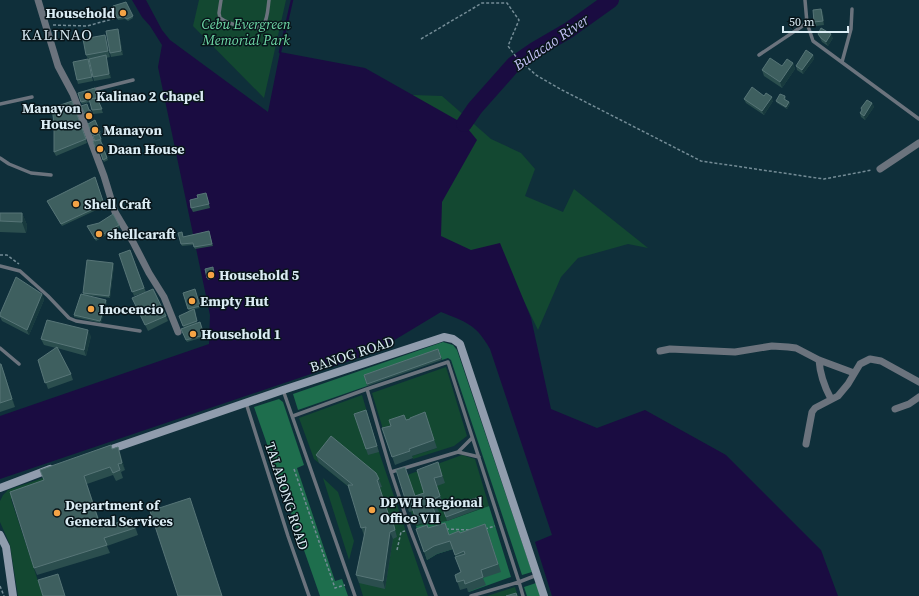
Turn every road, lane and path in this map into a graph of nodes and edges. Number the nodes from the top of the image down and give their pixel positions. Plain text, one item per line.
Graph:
1 (38, 0) edge
2 (221, 0) edge
3 (269, 0) edge
4 (805, 0) edge
5 (852, 9) dead end
6 (116, 18) edge
7 (807, 23) junction
8 (46, 25) junction
9 (421, 38) dead end
10 (759, 55) dead end
11 (842, 62) junction
12 (133, 80) dead end
13 (88, 91) edge
14 (32, 96) dead end
15 (0, 104) edge
16 (919, 118) edge
17 (919, 143) edge
18 (0, 158) edge
19 (880, 168) joint
20 (51, 175) dead end
21 (0, 255) edge
22 (0, 266) edge
23 (21, 267) dead end
24 (140, 331) dead end
25 (178, 332) dead end
26 (0, 348) edge
27 (660, 351) dead end
28 (819, 360) junction
29 (19, 364) dead end
30 (854, 373) junction
31 (919, 382) edge
32 (367, 389) junction
33 (283, 390) junction
34 (919, 397) edge
35 (831, 399) junction
36 (246, 403) junction
37 (895, 409) dead end
38 (293, 416) junction
39 (472, 438) junction
40 (806, 444) dead end
41 (458, 452) junction
42 (92, 455) edge
43 (479, 457) junction
44 (55, 468) edge
45 (294, 469) dead end
46 (391, 472) junction
47 (0, 488) edge
48 (501, 524) junction
49 (410, 528) junction
50 (440, 529) edge
51 (475, 530) edge
52 (482, 530) edge
53 (0, 535) edge
54 (397, 550) dead end
55 (538, 575) junction
56 (519, 582) junction
57 (351, 583) junction
58 (0, 586) edge
59 (4, 596) edge
60 (12, 596) edge
61 (309, 596) edge
62 (356, 596) edge
63 (436, 596) edge
64 (472, 596) edge
65 (523, 596) edge
66 (544, 596) edge

1 - 8 street
2 - 3 lane
4 - 7 lane
5 - 11 lane
6 - 8 path
7 - 10 lane
7 - 11 lane
8 - 25 street
9 - 19 path
11 - 16 lane
12 - 13 lane
14 - 15 lane
17 - 19 street
18 - 20 lane
21 - 23 path
22 - 24 lane
26 - 29 lane
27 - 28 street
28 - 30 street
28 - 35 street
30 - 31 street
30 - 35 street
32 - 38 lane
32 - 39 lane
32 - 46 lane
33 - 36 street, BANOG ROAD
33 - 38 lane
33 - 55 street, BANOG ROAD
34 - 37 street
35 - 40 street
36 - 42 street, BANOG ROAD
36 - 61 lane, TALABONG ROAD
38 - 57 lane
39 - 41 lane
39 - 43 lane
41 - 43 lane
41 - 46 lane
43 - 48 lane
44 - 47 street
45 - 57 path
46 - 49 lane
48 - 52 path
48 - 56 lane
49 - 54 path
49 - 63 lane
50 - 51 path
53 - 60 street
55 - 56 lane
55 - 66 street, BANOG ROAD
56 - 64 lane
56 - 65 lane
57 - 62 lane
58 - 59 path

